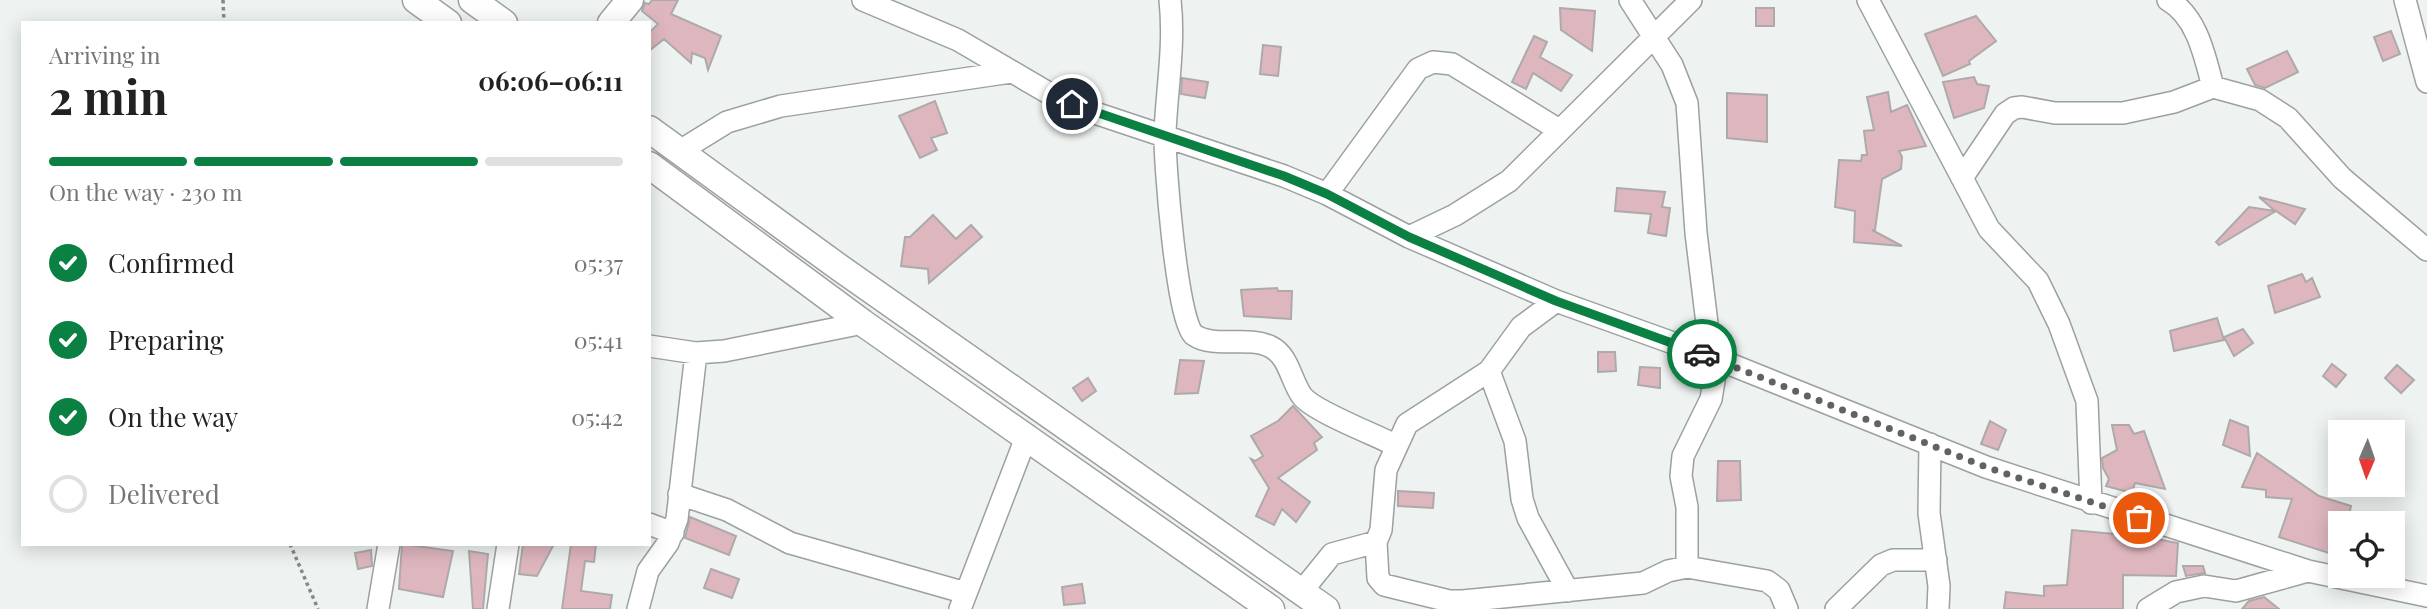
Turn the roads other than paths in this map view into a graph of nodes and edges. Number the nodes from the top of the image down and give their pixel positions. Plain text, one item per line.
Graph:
1 (416, 0) edge
2 (472, 0) edge
3 (630, 0) edge
4 (863, 0) edge
5 (1170, 0) edge
6 (1630, 0) edge
7 (1691, 0) edge
8 (1868, 0) edge
9 (2168, 0) edge
10 (2405, 0) edge
11 (445, 21) edge
12 (501, 21) edge
13 (613, 21) edge
14 (1652, 36) junction
15 (1011, 72) junction
16 (2427, 82) edge
17 (2213, 87) junction
18 (651, 130) edge
19 (1559, 131) junction
20 (1165, 134) junction
21 (680, 151) junction
22 (651, 166) edge
23 (1962, 178) junction
24 (1327, 194) junction
25 (1409, 237) junction
26 (2427, 250) edge
27 (1556, 301) junction
28 (863, 323) junction
29 (651, 346) edge
30 (696, 353) junction
31 (1712, 357) junction
32 (1489, 371) junction
33 (1027, 435) junction
34 (1930, 444) junction
35 (1395, 445) junction
36 (679, 494) junction
37 (2091, 503) junction
38 (651, 525) edge
39 (673, 533) junction
40 (1376, 542) junction
41 (389, 546) edge
42 (508, 546) edge
43 (1936, 560) junction
44 (1688, 567) junction
45 (2308, 571) junction
46 (1302, 591) junction
47 (1568, 591) junction
48 (2427, 596) edge
49 (2238, 600) edge
50 (963, 601) edge
51 (378, 609) edge
52 (498, 609) edge
53 (638, 609) edge
54 (1271, 609) edge
55 (1326, 609) edge
56 (1787, 609) edge
57 (1836, 609) edge
58 (1938, 609) edge
59 (2148, 609) edge

1 - 11 street
2 - 12 street
3 - 13 street
4 - 15 street
5 - 20 street
6 - 14 street
7 - 14 street
8 - 23 street
9 - 17 street
10 - 16 street
14 - 19 street
14 - 31 street
15 - 20 street
15 - 21 street
17 - 23 street
17 - 26 street
18 - 21 street
19 - 24 street
19 - 25 street
20 - 24 street
20 - 35 street
21 - 46 street
22 - 28 street
23 - 37 street
24 - 25 street
25 - 27 street
27 - 31 street
27 - 32 street
28 - 30 street
28 - 33 street
29 - 30 street
30 - 36 street
31 - 34 street
31 - 44 street
32 - 35 street
32 - 47 street
33 - 50 street
33 - 54 street
34 - 37 street
34 - 43 street
35 - 40 street
36 - 39 street
36 - 50 street
37 - 45 street
38 - 39 street
39 - 53 street
40 - 46 street
40 - 47 street
41 - 51 street
42 - 52 street
43 - 57 street
43 - 58 street
44 - 47 street
44 - 56 street
45 - 48 street
45 - 49 street
46 - 55 street
49 - 59 street

